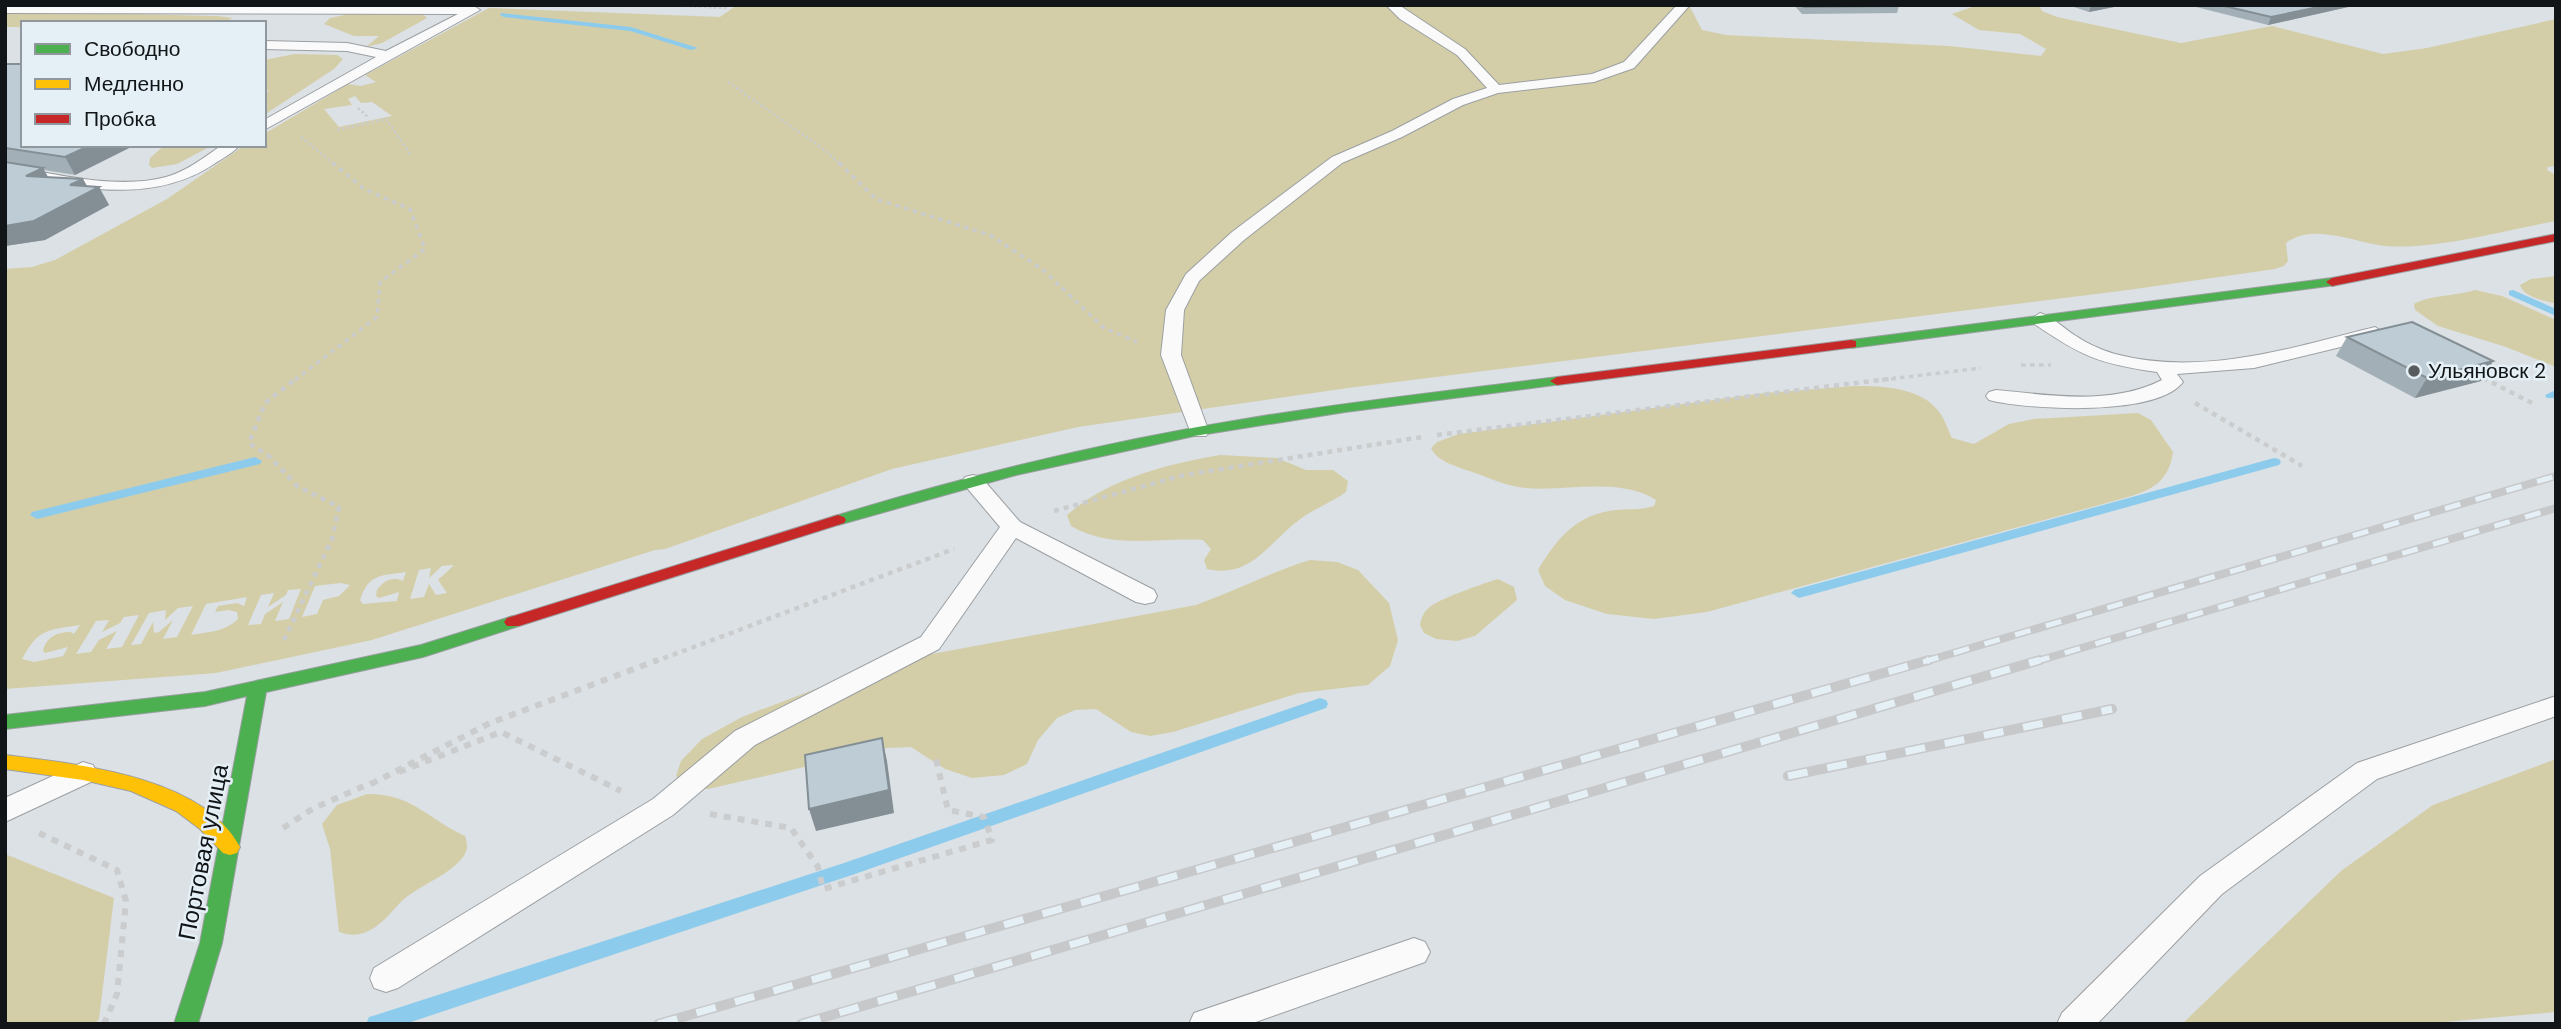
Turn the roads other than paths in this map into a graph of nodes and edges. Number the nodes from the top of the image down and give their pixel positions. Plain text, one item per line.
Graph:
1 (1392, 5) edge
2 (1684, 5) edge
3 (265, 7) edge
4 (5, 9) edge
5 (266, 46) edge
6 (387, 55) junction
7 (1496, 89) junction
8 (266, 125) edge
9 (229, 147) edge
10 (5, 170) edge
11 (168, 182) joint
12 (2556, 237) edge
13 (2040, 319) junction
14 (2387, 330) edge
15 (2163, 367) junction
16 (1996, 396) dead end
17 (1199, 432) junction
18 (974, 482) junction
19 (1012, 527) junction
20 (1145, 596) dead end
21 (258, 688) junction
22 (2556, 706) edge
23 (5, 722) edge
24 (5, 762) edge
25 (83, 773) junction
26 (5, 811) edge
27 (229, 847) junction
28 (1414, 952) dead end
29 (386, 978) dead end
30 (186, 1024) edge
31 (1206, 1024) edge
32 (2074, 1024) edge

1 - 7 lane
2 - 7 lane
3 - 4 lane
3 - 6 lane
5 - 6 lane
6 - 8 lane
7 - 17 lane
9 - 11 lane
10 - 11 lane
12 - 13 main road
13 - 15 lane
13 - 17 main road
14 - 15 lane
15 - 16 lane
17 - 18 main road
18 - 19 lane
18 - 21 main road
19 - 20 lane
19 - 29 lane
21 - 23 main road
21 - 27 main road, Портовая улица
22 - 32 lane
24 - 25 main road
25 - 26 lane
25 - 27 main road
27 - 30 main road, Портовая улица
28 - 31 lane

